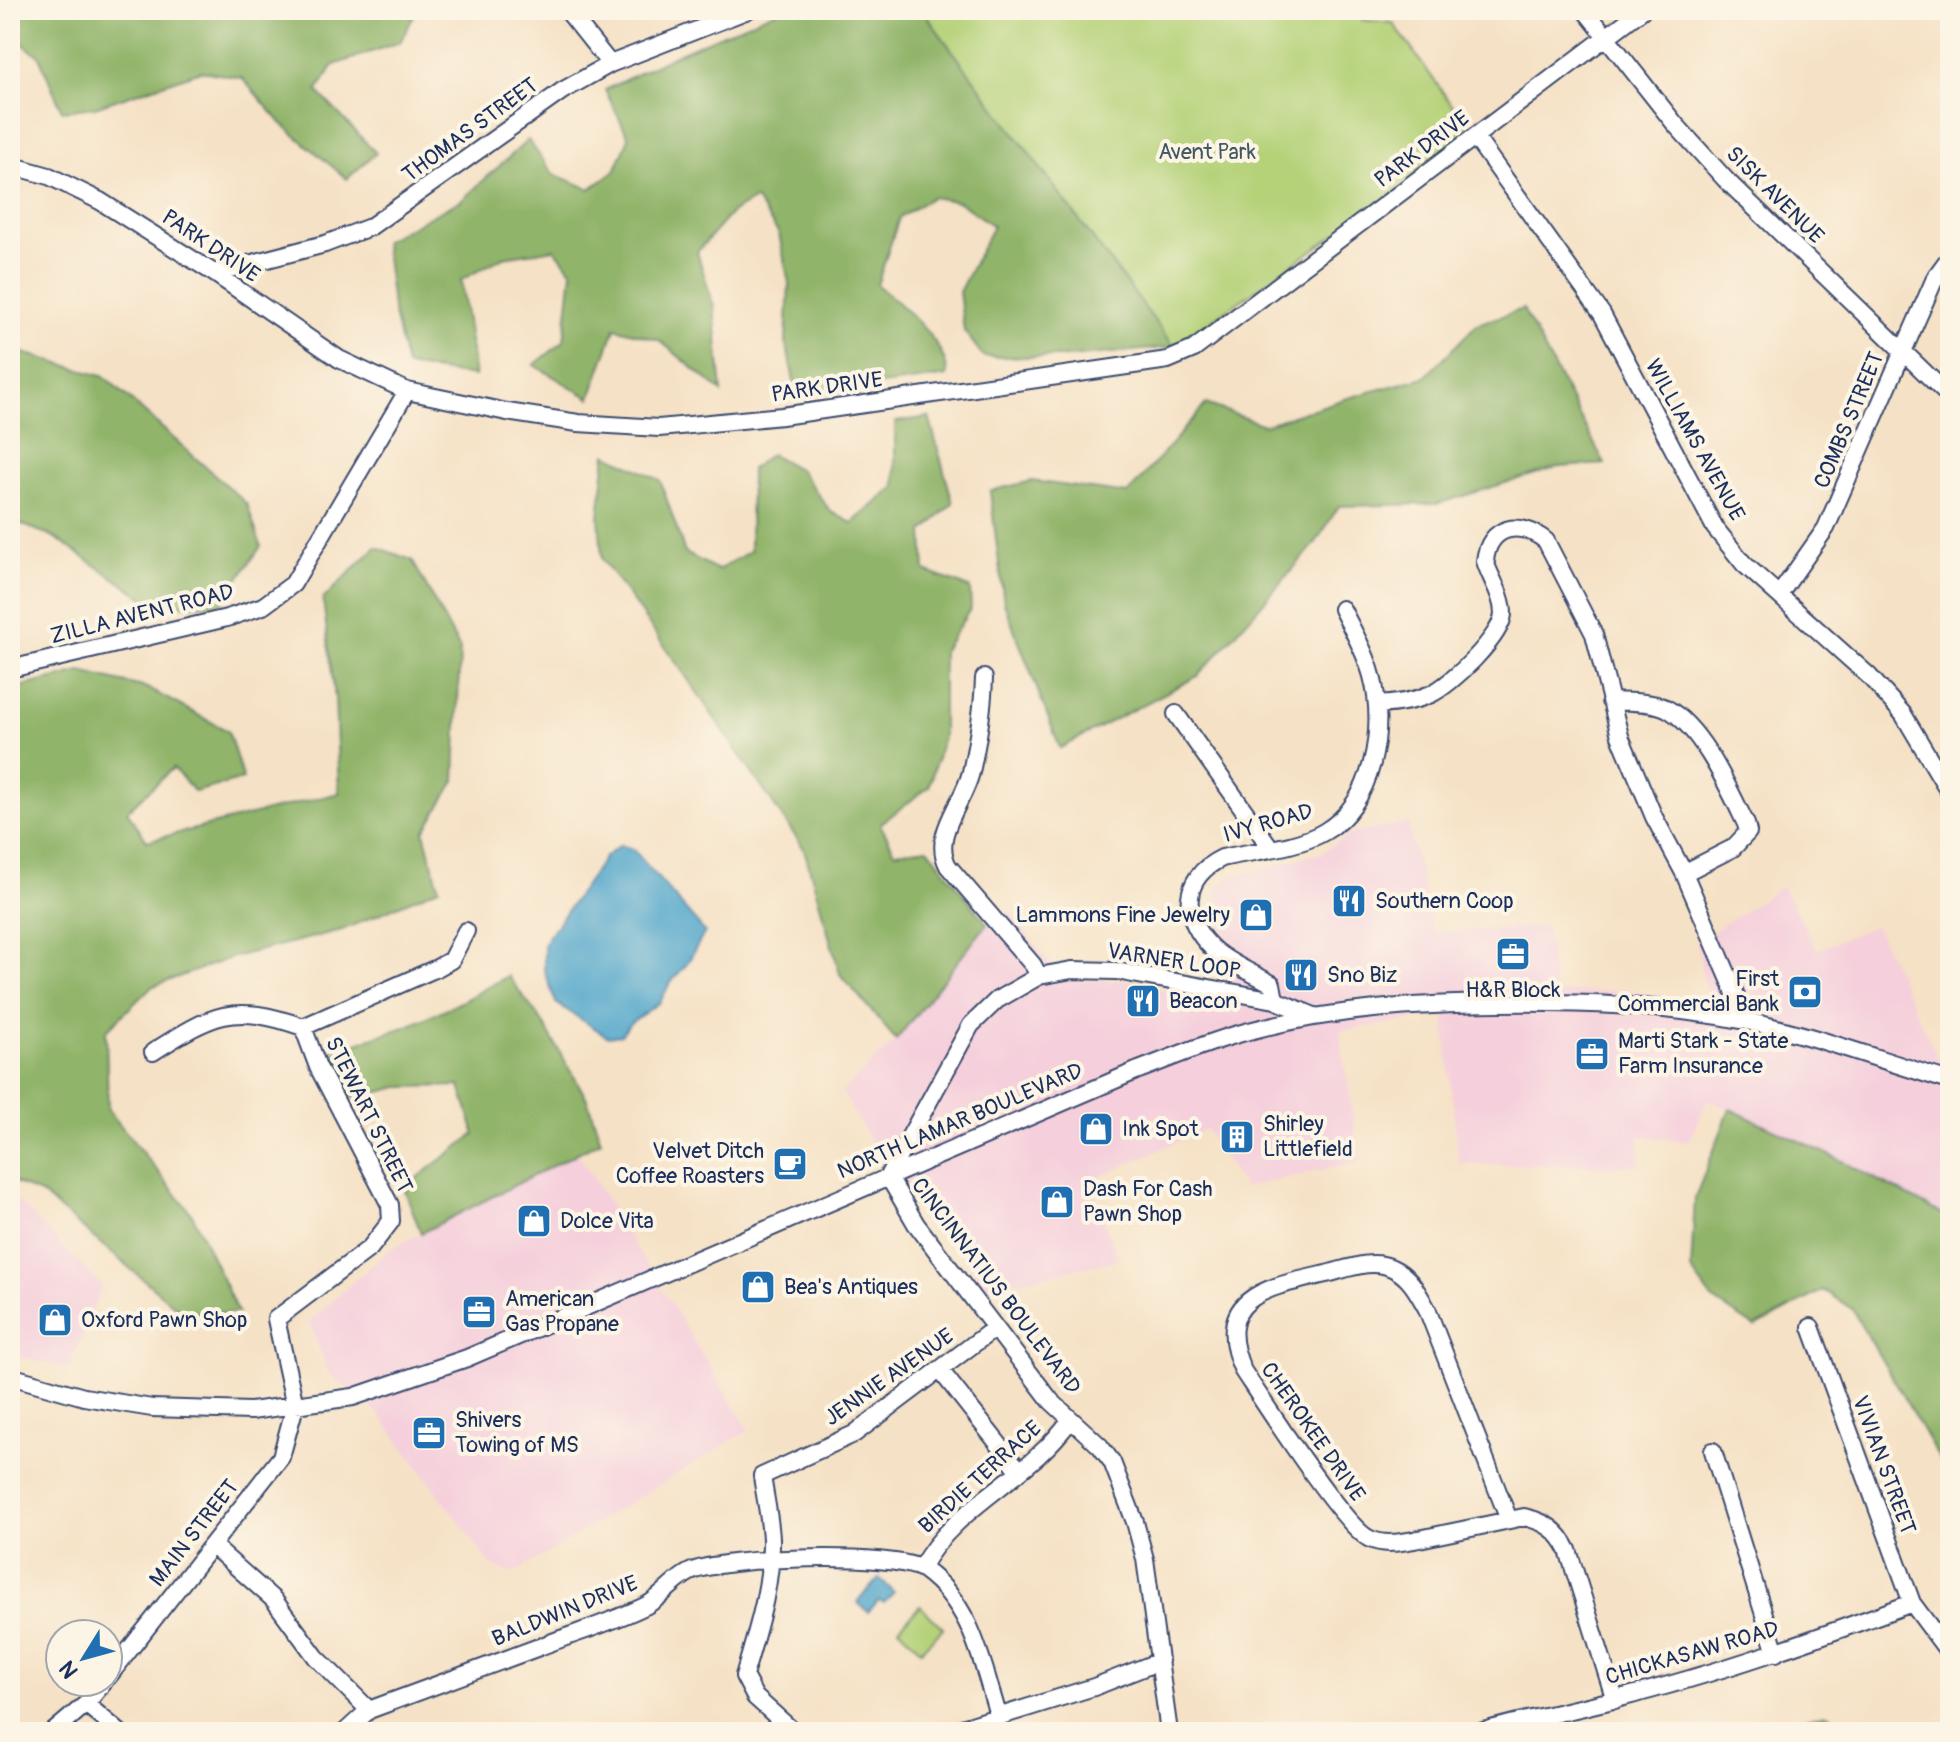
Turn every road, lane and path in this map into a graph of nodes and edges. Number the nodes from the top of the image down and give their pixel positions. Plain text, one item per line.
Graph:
1 (567, 10) edge
2 (748, 10) edge
3 (1585, 10) edge
4 (1642, 10) edge
5 (1605, 37) junction
6 (610, 64) junction
7 (1475, 137) junction
8 (10, 165) edge
9 (1950, 257) edge
10 (214, 273) junction
11 (1903, 350) junction
12 (407, 391) junction
13 (1950, 397) edge
14 (1779, 595) junction
15 (1342, 609) dead end
16 (10, 669) edge
17 (984, 678) dead end
18 (1610, 701) junction
19 (1377, 705) junction
20 (1176, 714) dead end
21 (1945, 771) edge
22 (1950, 793) edge
23 (1270, 847) junction
24 (1684, 873) junction
25 (466, 931) dead end
26 (1039, 976) junction
27 (1275, 1000) junction
28 (1315, 1016) junction
29 (1735, 1019) junction
30 (303, 1027) junction
31 (153, 1052) dead end
32 (1950, 1081) edge
33 (888, 1176) junction
34 (1811, 1327) dead end
35 (995, 1328) junction
36 (940, 1370) junction
37 (10, 1376) edge
38 (295, 1406) junction
39 (1070, 1420) junction
40 (1713, 1451) dead end
41 (1019, 1470) junction
42 (1509, 1520) junction
43 (213, 1546) junction
44 (770, 1561) junction
45 (921, 1568) junction
46 (1912, 1603) junction
47 (1776, 1653) junction
48 (1950, 1654) edge
49 (124, 1657) edge
50 (1160, 1661) junction
51 (91, 1698) edge
52 (1615, 1700) junction
53 (86, 1704) junction
54 (369, 1710) junction
55 (999, 1718) junction
56 (53, 1732) edge
57 (119, 1732) edge
58 (345, 1732) edge
59 (794, 1732) edge
60 (949, 1732) edge
61 (1169, 1732) edge
62 (1480, 1732) edge

1 - 6 street
2 - 6 street, THOMAS STREET
3 - 5 street, SISK AVENUE
4 - 5 street, PARK DRIVE
5 - 7 street, PARK DRIVE
5 - 11 street, SISK AVENUE
6 - 10 street, THOMAS STREET
7 - 12 street, PARK DRIVE
7 - 14 street, WILLIAMS AVENUE
8 - 10 street, PARK DRIVE
9 - 11 street, COMBS STREET
10 - 12 street, PARK DRIVE
11 - 13 street, SISK AVENUE
11 - 14 street, COMBS STREET
12 - 16 street, ZILLA AVENT ROAD
14 - 21 street, WILLIAMS AVENUE
15 - 19 street, IVY ROAD
17 - 26 street
18 - 19 street
18 - 24 street
18 - 24 street
19 - 23 street, IVY ROAD
20 - 23 street
21 - 22 street, WILLIAMS AVENUE
23 - 27 street, IVY ROAD
24 - 29 street
25 - 30 street
26 - 27 street, VARNER LOOP
26 - 33 street, VARNER LOOP
27 - 28 street, VARNER LOOP
28 - 29 street, NORTH LAMAR BOULEVARD
28 - 33 street, NORTH LAMAR BOULEVARD
29 - 32 street, NORTH LAMAR BOULEVARD
30 - 31 street
30 - 38 street, STEWART STREET
33 - 35 street, CINCINNATIUS BOULEVARD
33 - 38 street, NORTH LAMAR BOULEVARD
34 - 46 street, VIVIAN STREET
35 - 36 street, JENNIE AVENUE
35 - 39 street, CINCINNATIUS BOULEVARD
36 - 41 street
36 - 44 street, JENNIE AVENUE
37 - 38 street, NORTH LAMAR BOULEVARD
38 - 43 street, MAIN STREET
39 - 41 street, BIRDIE TERRACE
39 - 50 street, CINCINNATIUS BOULEVARD
40 - 47 street
41 - 45 street, BIRDIE TERRACE
42 - 42 street, CHEROKEE DRIVE
42 - 52 street, CHEROKEE DRIVE
43 - 49 street, MAIN STREET
43 - 54 street
44 - 45 street, BALDWIN DRIVE
44 - 54 street, BALDWIN DRIVE
44 - 59 street
45 - 55 street
46 - 47 street, CHICKASAW ROAD
46 - 48 street, VIVIAN STREET
47 - 52 street, CHICKASAW ROAD
50 - 55 street
50 - 61 street, CINCINNATIUS BOULEVARD
51 - 53 street
52 - 62 street, CHICKASAW ROAD
53 - 56 street
53 - 57 street
54 - 58 street, BALDWIN DRIVE
55 - 60 street

